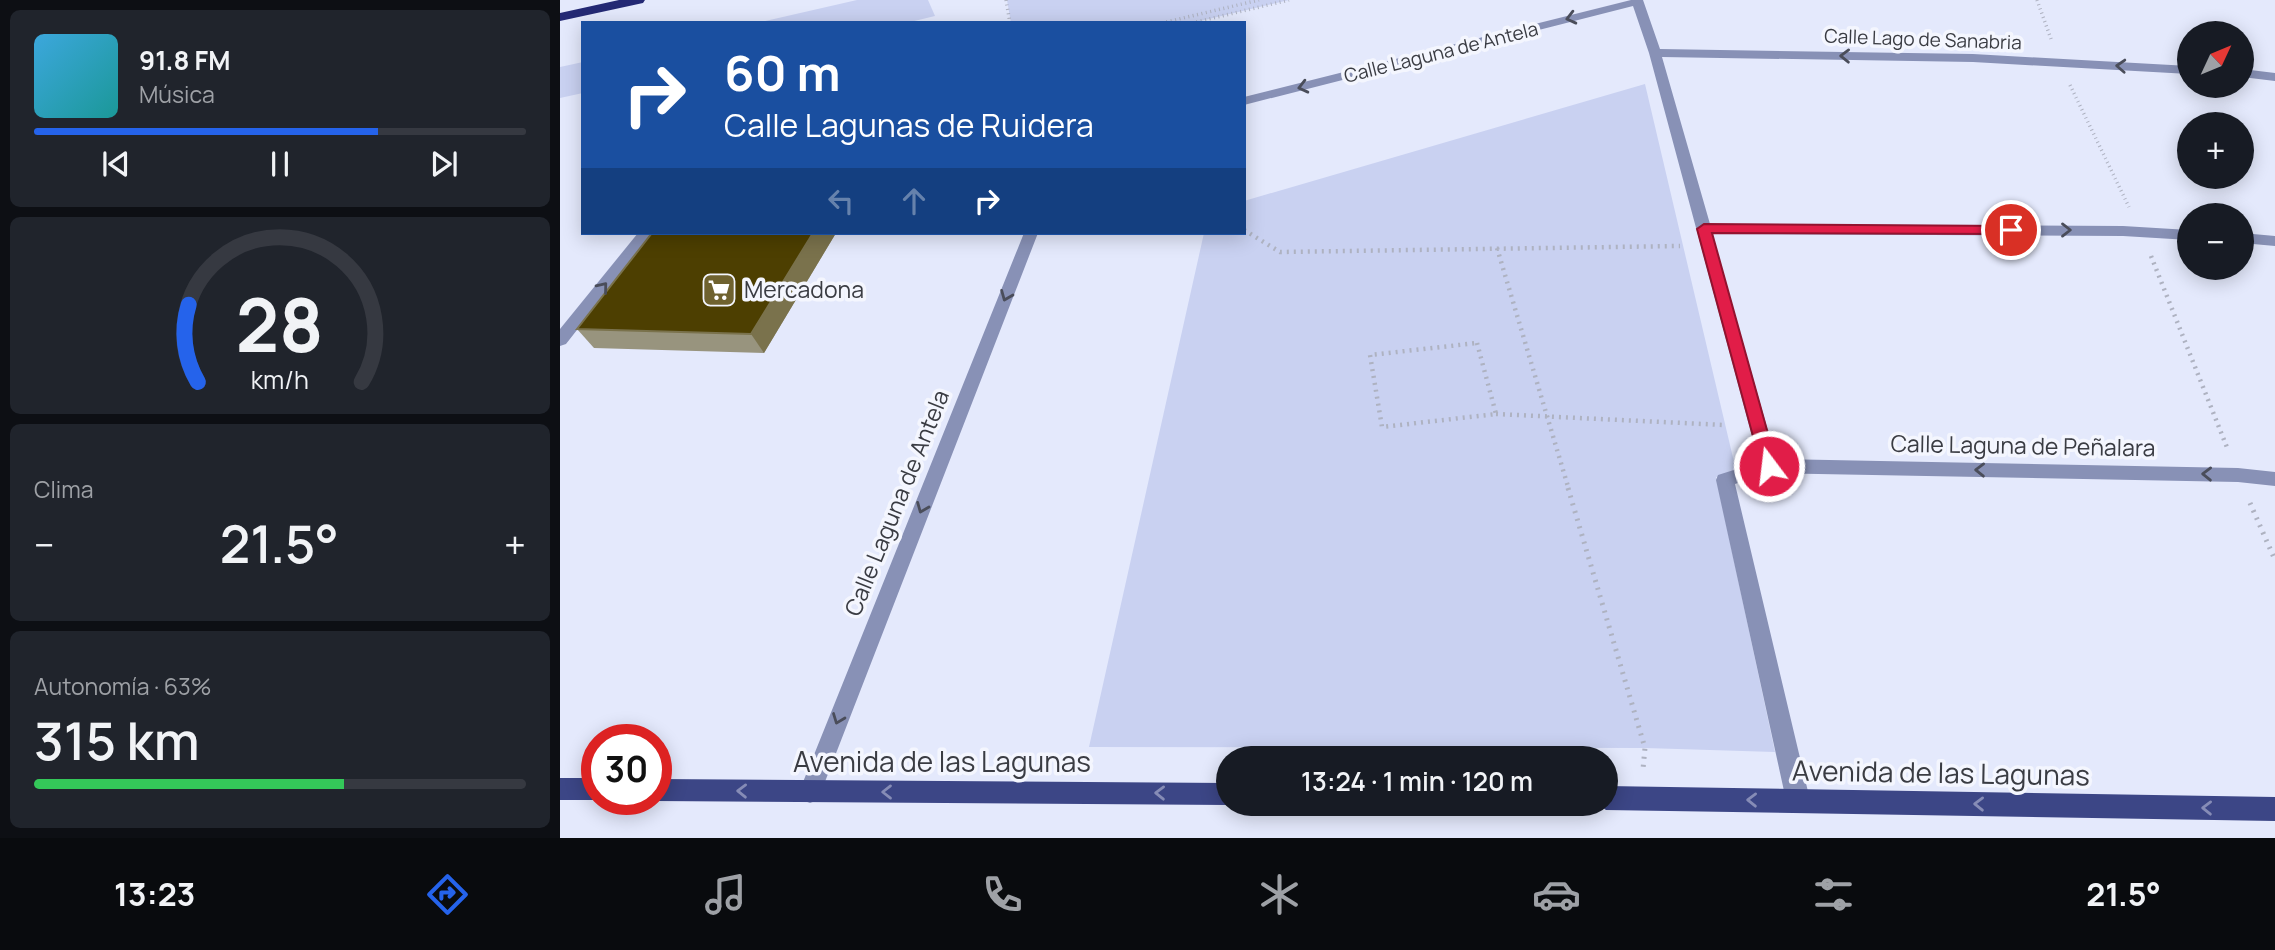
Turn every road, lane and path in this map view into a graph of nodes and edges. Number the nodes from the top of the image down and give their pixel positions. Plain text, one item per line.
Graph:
1 (638, 0) edge
2 (1006, 0) edge
3 (1259, 0) edge
4 (1289, 0) edge
5 (2037, 0) edge
6 (1637, 1) edge
7 (564, 17) edge
8 (1009, 21) edge
9 (1170, 21) edge
10 (1200, 21) edge
11 (1655, 53) junction
12 (2059, 63) junction
13 (2177, 68) edge
14 (2254, 74) edge
15 (2275, 77) edge
16 (1246, 100) edge
17 (1704, 229) junction
18 (1246, 231) edge
19 (2142, 232) junction
20 (2177, 234) edge
21 (644, 235) edge
22 (1030, 235) edge
23 (2254, 240) edge
24 (2275, 241) edge
25 (1709, 245) junction
26 (1497, 248) junction
27 (560, 340) edge
28 (1496, 414) junction
29 (1546, 415) junction
30 (1724, 425) dead end
31 (1769, 466) junction
32 (2238, 475) junction
33 (2275, 479) edge
34 (2275, 560) edge
35 (560, 789) edge
36 (581, 789) edge
37 (672, 790) edge
38 (810, 792) junction
39 (1216, 794) edge
40 (1618, 798) edge
41 (1642, 798) junction
42 (1798, 800) junction
43 (2275, 809) edge

1 - 7 highway
2 - 8 path
3 - 9 path
4 - 10 path
5 - 12 path
6 - 11 street
6 -> 16 street, Calle Laguna de Antela
12 -> 11 street, Calle Lago de Sanabria
11 - 17 street
13 -> 12 street, Calle Lago de Sanabria
12 - 19 path
14 - 15 street
17 -> 19 street
17 - 25 street
18 - 26 path
19 - 20 street
19 - 32 path
27 -> 21 street
22 -> 38 street, Calle Laguna de Antela
23 - 24 street
25 - 26 path
25 - 31 street
26 - 29 path
28 - 28 path
28 - 29 path
29 - 30 path
29 - 41 path
32 -> 31 street, Calle Laguna de Peñalara
31 - 42 street, Calle Laguna de Peñalara
32 - 33 street, Calle Laguna de Peñalara
32 - 34 path
35 - 36 main road
38 -> 37 main road, Avenida de las Lagunas
39 -> 38 main road, Avenida de las Lagunas
40 - 41 main road, Avenida de las Lagunas
42 -> 41 main road, Avenida de las Lagunas
43 -> 42 main road, Avenida de las Lagunas

